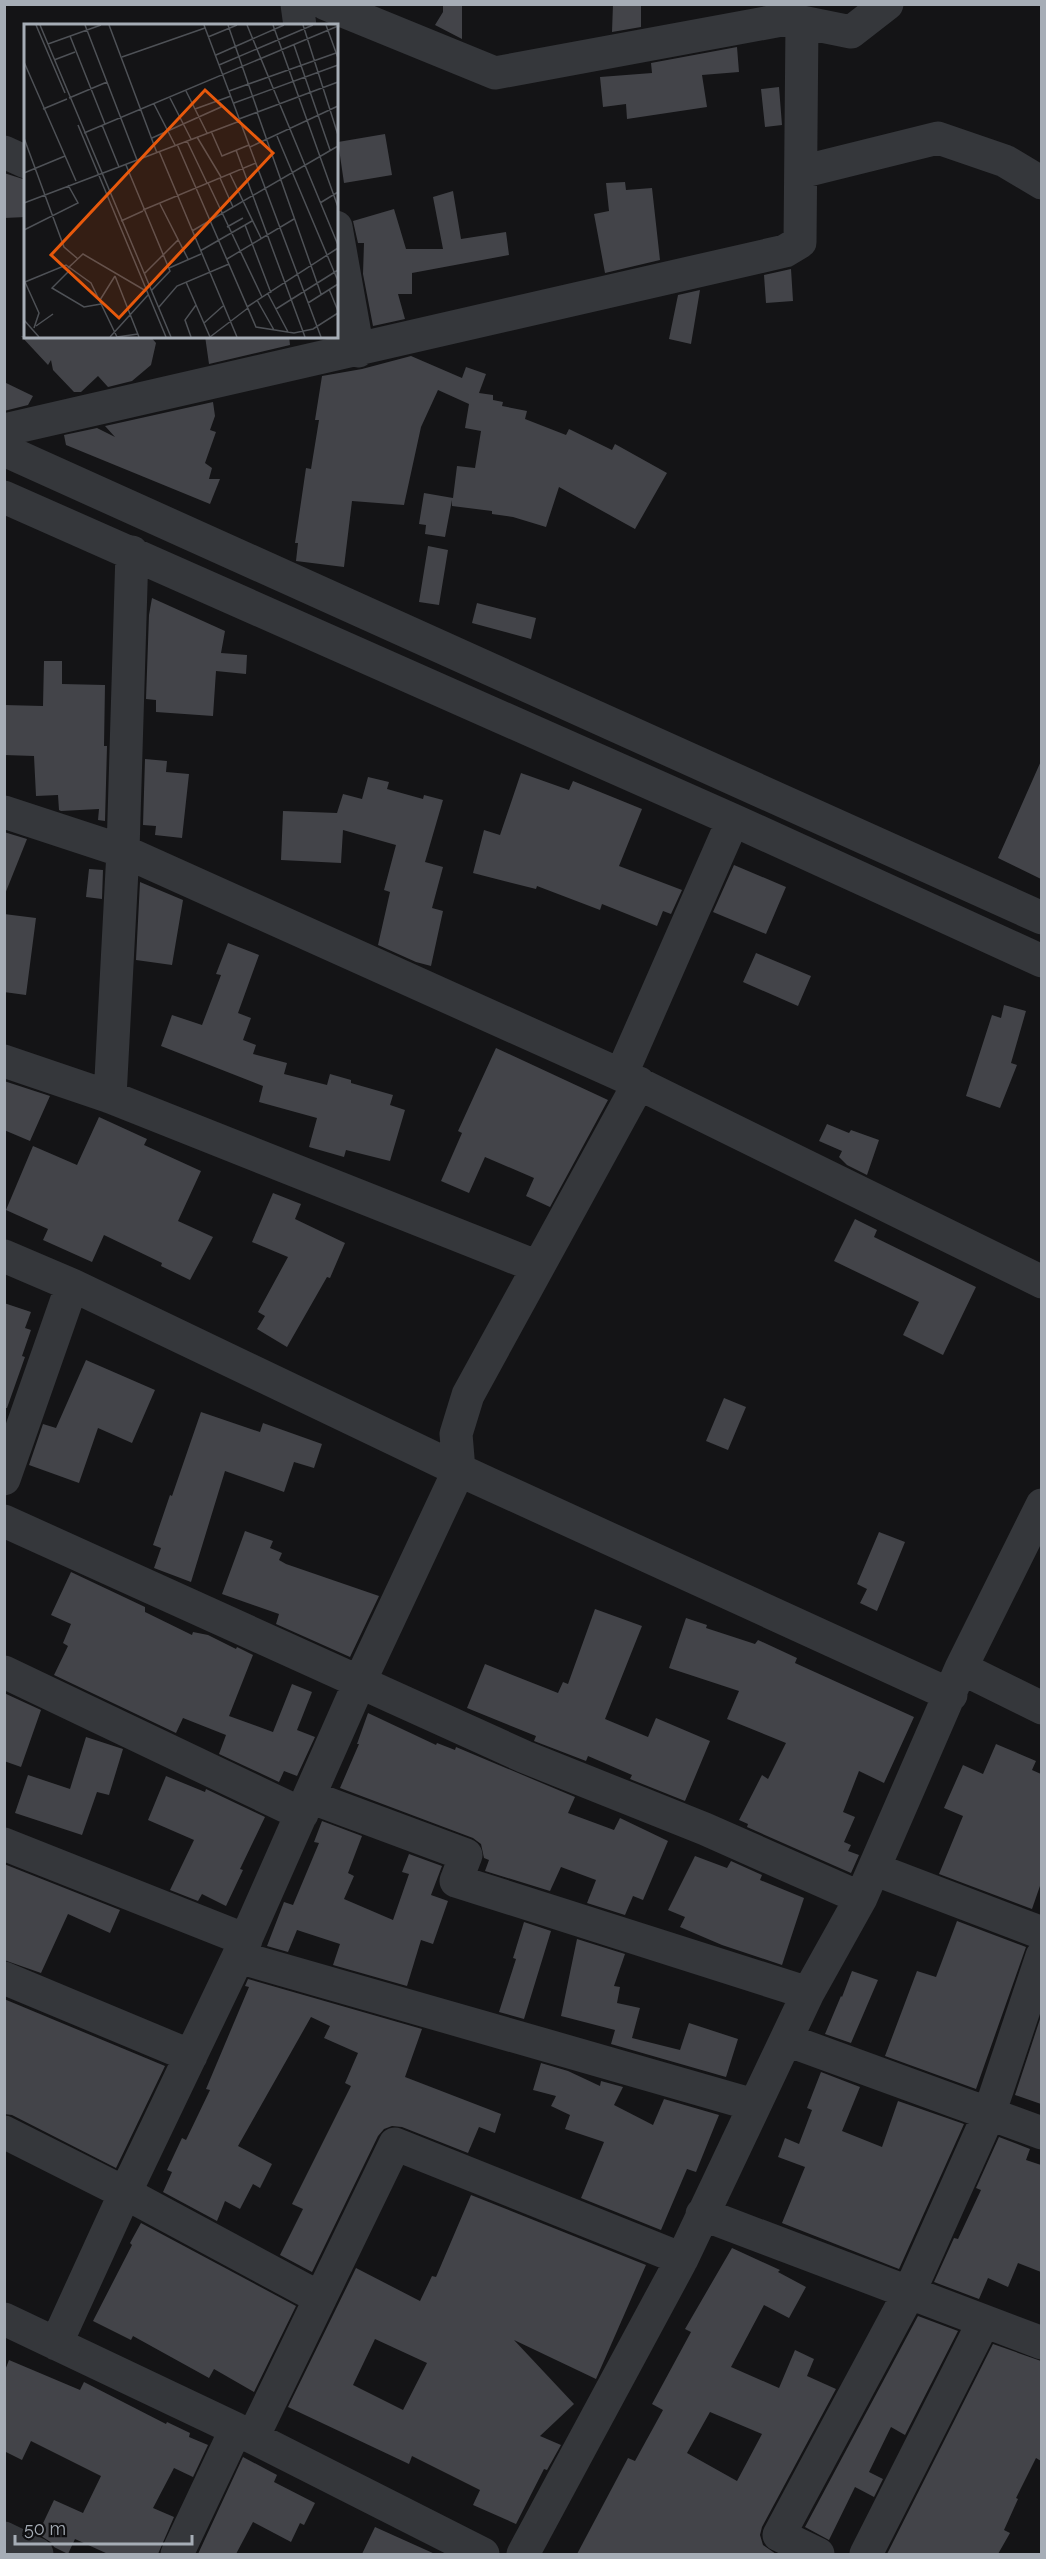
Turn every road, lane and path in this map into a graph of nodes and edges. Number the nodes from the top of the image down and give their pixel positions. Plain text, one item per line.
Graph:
1 (297, 4) edge
2 (326, 4) edge
3 (887, 4) edge
4 (790, 16) edge
5 (300, 24) edge
6 (4, 152) edge
7 (24, 161) edge
8 (801, 172) junction
9 (1041, 183) edge
10 (338, 248) edge
11 (344, 311) edge
12 (358, 351) junction
13 (4, 430) edge
14 (4, 450) edge
15 (4, 496) edge
16 (132, 552) junction
17 (4, 812) edge
18 (733, 820) junction
19 (123, 851) junction
20 (1041, 918) edge
21 (1041, 961) edge
22 (4, 1061) edge
23 (630, 1079) junction
24 (110, 1097) junction
25 (4, 1256) edge
26 (538, 1267) junction
27 (1041, 1282) edge
28 (72, 1285) junction
29 (459, 1470) junction
30 (4, 1479) edge
31 (1041, 1504) edge
32 (4, 1521) edge
33 (4, 1672) edge
34 (360, 1681) junction
35 (956, 1681) junction
36 (1041, 1708) edge
37 (306, 1805) junction
38 (4, 1844) edge
39 (867, 1883) junction
40 (1041, 1933) edge
41 (242, 1949) junction
42 (1041, 1956) edge
43 (4, 1978) edge
44 (808, 1993) junction
45 (787, 2040) junction
46 (191, 2056) junction
47 (754, 2105) junction
48 (989, 2114) junction
49 (4, 2132) edge
50 (1041, 2133) edge
51 (125, 2193) junction
52 (702, 2214) junction
53 (682, 2259) junction
54 (909, 2293) junction
55 (320, 2298) junction
56 (4, 2319) edge
57 (984, 2321) junction
58 (1041, 2343) edge
59 (56, 2344) junction
60 (245, 2433) junction
61 (4, 2538) edge
62 (37, 2554) edge
63 (177, 2554) edge
64 (483, 2554) edge
65 (523, 2554) edge
66 (818, 2554) edge
67 (866, 2554) edge

1 - 5 street
2 - 4 street
3 - 4 street
4 - 8 street
6 - 7 street
8 - 9 street
8 - 12 street
10 - 11 street
11 - 12 street
12 - 13 street
14 - 20 street
15 - 16 street
16 - 18 street
16 - 19 street
17 - 19 street
18 - 21 street
18 - 23 street
19 - 23 street
19 - 24 street
22 - 24 street
23 - 26 street
23 - 27 street
24 - 26 street
25 - 28 street
26 - 29 street
28 - 29 street
28 - 30 street
29 - 34 street
29 - 35 street
31 - 35 street
32 - 34 street
33 - 37 street
34 - 37 street
34 - 39 street
35 - 36 street
35 - 39 street
37 - 41 street
37 - 44 street
38 - 41 street
39 - 40 street
39 - 44 street
41 - 46 street
41 - 47 street
42 - 48 street
43 - 46 street
44 - 45 street
45 - 47 street
45 - 48 street
46 - 51 street
47 - 52 street
48 - 50 street
48 - 54 street
49 - 51 street
51 - 55 street
51 - 59 street
52 - 53 street
52 - 54 street
53 - 55 street
53 - 65 street
54 - 57 street
54 - 66 street
55 - 60 street
56 - 59 street
57 - 58 street
57 - 67 street
59 - 60 street
60 - 63 street
60 - 64 street
61 - 62 street

